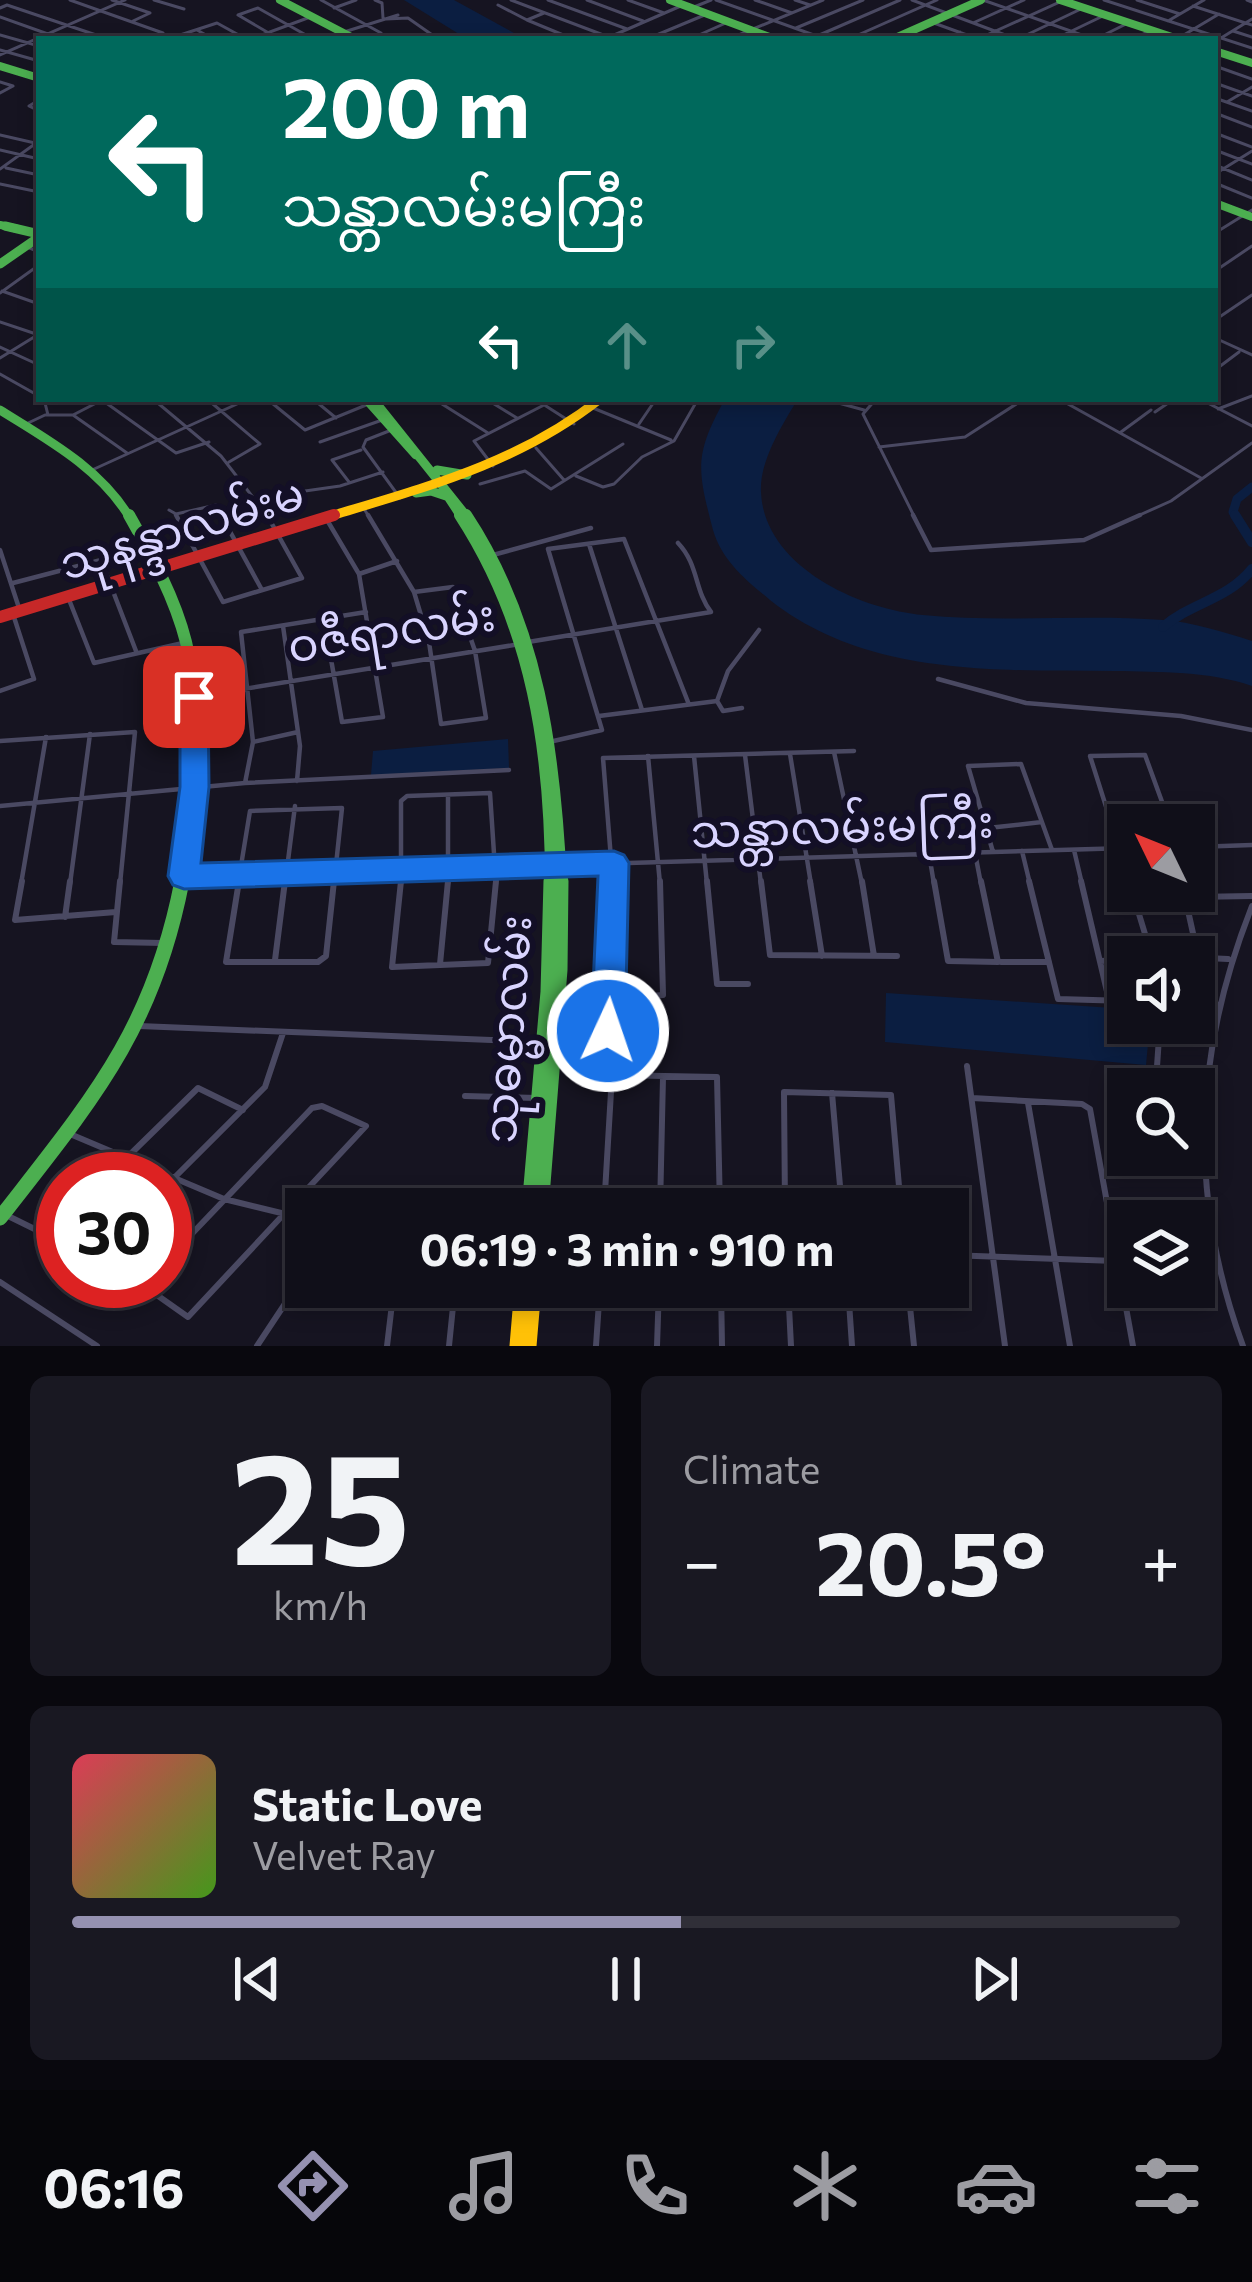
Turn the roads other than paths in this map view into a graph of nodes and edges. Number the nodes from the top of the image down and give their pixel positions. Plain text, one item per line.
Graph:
1 (70, 0) edge
2 (112, 0) edge
3 (154, 0) edge
4 (182, 0) edge
5 (322, 0) edge
6 (356, 0) edge
7 (375, 0) edge
8 (511, 0) edge
9 (548, 0) edge
10 (585, 0) edge
11 (628, 0) edge
12 (755, 0) edge
13 (794, 0) edge
14 (824, 0) edge
15 (862, 0) edge
16 (900, 0) edge
17 (912, 0) edge
18 (937, 0) edge
19 (982, 0) edge
20 (1024, 0) edge
21 (1137, 0) edge
22 (1170, 0) edge
23 (1204, 0) edge
24 (122, 1) edge
25 (285, 1) edge
26 (1070, 2) edge
27 (556, 3) edge
28 (170, 5) junction
29 (711, 5) edge
30 (810, 5) junction
31 (926, 5) junction
32 (1193, 6) junction
33 (567, 7) junction
34 (677, 7) edge
35 (1104, 7) edge
36 (1158, 7) junction
37 (0, 8) edge
38 (334, 8) junction
39 (1006, 8) junction
40 (184, 10) dead end
41 (101, 11) junction
42 (541, 11) junction
43 (491, 13) dead end
44 (792, 13) junction
45 (949, 14) junction
46 (1180, 14) junction
47 (1219, 14) junction
48 (398, 15) dead end
49 (313, 16) junction
50 (1028, 16) junction
51 (0, 17) edge
52 (386, 19) junction
53 (526, 20) junction
54 (773, 20) junction
55 (133, 21) junction
56 (1167, 21) junction
57 (645, 22) junction
58 (728, 22) junction
59 (932, 22) junction
60 (1129, 22) junction
61 (1252, 22) edge
62 (973, 23) junction
63 (1245, 23) junction
64 (1050, 24) junction
65 (289, 25) junction
66 (367, 25) junction
67 (65, 26) junction
68 (795, 28) junction
69 (196, 29) junction
70 (627, 29) junction
71 (749, 30) junction
72 (1151, 30) junction
73 (1193, 30) junction
74 (995, 31) junction
75 (1071, 31) junction
76 (1233, 31) junction
77 (268, 32) junction
78 (960, 32) junction
79 (163, 33) dead end
80 (381, 33) dead end
81 (47, 34) junction
82 (0, 35) edge
83 (42, 36) edge
84 (53, 36) edge
85 (94, 36) edge
86 (180, 36) edge
87 (208, 36) edge
88 (243, 36) edge
89 (257, 36) edge
90 (274, 36) edge
91 (308, 36) edge
92 (349, 36) edge
93 (433, 36) edge
94 (566, 36) edge
95 (605, 36) edge
96 (614, 36) edge
97 (653, 36) edge
98 (698, 36) edge
99 (736, 36) edge
100 (766, 36) edge
101 (817, 36) edge
102 (856, 36) edge
103 (900, 36) edge
104 (951, 36) edge
105 (971, 36) edge
106 (985, 36) edge
107 (1009, 36) edge
108 (1024, 36) edge
109 (1061, 36) edge
110 (1085, 36) edge
111 (1100, 36) edge
112 (1140, 36) edge
113 (1168, 36) edge
114 (1182, 36) edge
115 (1203, 36) edge
116 (1252, 37) edge
117 (36, 39) edge
118 (26, 43) junction
119 (1218, 44) edge
120 (36, 45) edge
121 (1218, 45) edge
122 (1218, 46) edge
123 (1252, 48) edge
124 (0, 52) edge
125 (7, 52) junction
126 (36, 60) edge
127 (1252, 63) edge
128 (0, 66) edge
129 (1218, 67) edge
130 (1235, 74) junction
131 (36, 77) edge
132 (1252, 79) edge
133 (0, 82) edge
134 (1218, 83) edge
135 (1218, 85) edge
136 (1252, 87) edge
137 (0, 93) edge
138 (1242, 93) junction
139 (1252, 96) edge
140 (1218, 99) edge
141 (1227, 102) junction
142 (1252, 112) edge
143 (1218, 114) edge
144 (1238, 121) junction
145 (1252, 127) edge
146 (1218, 134) edge
147 (0, 135) edge
148 (36, 143) edge
149 (36, 144) edge
150 (1252, 149) edge
151 (0, 150) edge
152 (1218, 151) edge
153 (21, 154) junction
154 (36, 158) edge
155 (1239, 159) junction
156 (1252, 164) edge
157 (1218, 166) edge
158 (1, 168) edge
159 (1223, 169) junction
160 (1218, 172) edge
161 (36, 175) edge
162 (1252, 180) edge
163 (0, 184) edge
164 (1218, 184) edge
165 (36, 191) edge
166 (1252, 198) edge
167 (1218, 204) edge
168 (1249, 214) edge
169 (0, 223) edge
170 (1218, 231) edge
171 (34, 237) edge
172 (1252, 246) edge
173 (0, 264) edge
174 (36, 267) edge
175 (1218, 269) edge
176 (26, 275) junction
177 (36, 279) edge
178 (1, 292) edge
179 (1252, 295) edge
180 (36, 303) edge
181 (1218, 318) edge
182 (0, 322) edge
183 (36, 334) edge
184 (36, 337) edge
185 (1218, 339) edge
186 (0, 347) edge
187 (1242, 350) junction
188 (11, 351) junction
189 (1252, 355) edge
190 (0, 358) edge
191 (36, 364) edge
192 (1218, 368) edge
193 (0, 374) edge
194 (36, 394) edge
195 (1252, 396) edge
196 (44, 402) edge
197 (99, 402) edge
198 (106, 402) edge
199 (158, 402) edge
200 (211, 402) edge
201 (241, 402) edge
202 (271, 402) edge
203 (316, 402) edge
204 (374, 402) edge
205 (377, 402) edge
206 (377, 402) edge
207 (439, 402) edge
208 (491, 402) edge
209 (540, 402) edge
210 (654, 402) edge
211 (696, 402) edge
212 (835, 402) edge
213 (872, 402) edge
214 (1019, 402) edge
215 (1065, 402) edge
216 (1169, 402) edge
217 (1205, 402) edge
218 (596, 403) edge
219 (544, 405) junction
220 (1218, 409) junction
221 (223, 410) junction
222 (863, 410) junction
223 (1, 412) edge
224 (48, 415) junction
225 (73, 415) junction
226 (335, 418) junction
227 (518, 418) junction
228 (26, 424) junction
229 (192, 424) junction
230 (389, 424) junction
231 (574, 424) junction
232 (638, 425) junction
233 (1252, 426) edge
234 (488, 433) junction
235 (1121, 433) junction
236 (160, 439) junction
237 (674, 441) junction
238 (209, 442) junction
239 (320, 442) dead end
240 (1252, 443) edge
241 (622, 444) dead end
242 (880, 447) junction
243 (536, 448) junction
244 (364, 449) junction
245 (129, 454) junction
246 (229, 462) junction
247 (504, 466) junction
248 (92, 470) junction
249 (382, 472) junction
250 (467, 475) junction
251 (576, 476) junction
252 (1203, 478) junction
253 (564, 480) junction
254 (350, 482) junction
255 (442, 483) junction
256 (480, 484) dead end
257 (416, 493) junction
258 (392, 500) junction
259 (258, 502) junction
260 (364, 509) junction
261 (169, 510) dead end
262 (176, 514) junction
263 (328, 520) junction
264 (471, 527) junction
265 (591, 528) dead end
266 (278, 534) junction
267 (678, 543) dead end
268 (589, 544) junction
269 (239, 546) junction
270 (0, 550) edge
271 (493, 555) junction
272 (201, 557) junction
273 (397, 561) junction
274 (156, 571) junction
275 (359, 574) junction
276 (13, 583) junction
277 (110, 585) junction
278 (262, 590) junction
279 (413, 592) junction
280 (68, 597) junction
281 (366, 611) junction
282 (11, 614) edge
283 (324, 619) junction
284 (654, 622) junction
285 (283, 626) junction
286 (616, 628) junction
287 (759, 630) dead end
288 (576, 634) junction
289 (186, 642) junction
290 (525, 643) junction
291 (136, 651) junction
292 (475, 651) junction
293 (431, 658) junction
294 (378, 667) junction
295 (336, 674) junction
296 (938, 679) dead end
297 (293, 680) junction
298 (250, 688) junction
299 (0, 691) edge
300 (194, 697) junction
301 (717, 701) junction
302 (688, 702) junction
303 (742, 708) dead end
304 (642, 710) junction
305 (599, 716) junction
306 (1252, 730) edge
307 (298, 732) junction
308 (90, 734) junction
309 (46, 737) junction
310 (0, 741) edge
311 (253, 742) junction
312 (549, 742) junction
313 (854, 751) dead end
314 (834, 752) junction
315 (790, 753) junction
316 (694, 755) junction
317 (745, 755) junction
318 (648, 756) junction
319 (509, 770) dead end
320 (297, 781) junction
321 (245, 783) junction
322 (194, 787) junction
323 (129, 794) junction
324 (448, 796) junction
325 (84, 798) junction
326 (36, 803) junction
327 (0, 806) edge
328 (296, 806) junction
329 (1042, 822) junction
330 (1113, 824) joint
331 (986, 828) junction
332 (1252, 845) edge
333 (1215, 846) edge
334 (1107, 849) edge
335 (1053, 850) junction
336 (1074, 850) junction
337 (1022, 851) junction
338 (993, 852) junction
339 (975, 853) junction
340 (929, 854) junction
341 (858, 856) junction
342 (809, 858) junction
343 (707, 860) junction
344 (760, 860) junction
345 (660, 862) junction
346 (614, 863) junction
347 (554, 865) junction
348 (498, 866) junction
349 (449, 868) junction
350 (339, 870) junction
351 (402, 870) junction
352 (289, 871) junction
353 (242, 872) junction
354 (184, 876) junction
355 (1252, 896) edge
356 (1215, 897) edge
357 (1252, 906) edge
358 (116, 912) junction
359 (65, 917) junction
360 (169, 943) junction
361 (822, 956) junction
362 (874, 956) junction
363 (897, 956) dead end
364 (1215, 958) edge
365 (1228, 959) junction
366 (274, 962) junction
367 (1001, 962) junction
368 (1049, 962) junction
369 (1100, 962) junction
370 (1107, 962) edge
371 (440, 966) junction
372 (748, 984) dead end
373 (1107, 992) edge
374 (610, 998) junction
375 (1107, 1000) edge
376 (1216, 1004) joint
377 (139, 1026) junction
378 (608, 1031) dead end
379 (284, 1033) junction
380 (549, 1042) junction
381 (967, 1066) dead end
382 (1209, 1068) edge
383 (663, 1076) junction
384 (832, 1093) junction
385 (466, 1096) dead end
386 (538, 1098) junction
387 (972, 1098) junction
388 (1028, 1101) junction
389 (244, 1110) junction
390 (70, 1134) junction
391 (112, 1152) edge
392 (132, 1152) edge
393 (192, 1161) edge
394 (1206, 1176) edge
395 (192, 1186) edge
396 (531, 1188) edge
397 (542, 1188) edge
398 (605, 1188) edge
399 (660, 1188) edge
400 (720, 1188) edge
401 (784, 1188) edge
402 (840, 1188) edge
403 (899, 1188) edge
404 (224, 1199) junction
405 (1107, 1208) edge
406 (282, 1215) junction
407 (2, 1216) edge
408 (285, 1216) edge
409 (36, 1230) edge
410 (192, 1233) edge
411 (969, 1256) edge
412 (993, 1257) junction
413 (1055, 1260) junction
414 (1107, 1261) edge
415 (0, 1282) edge
416 (285, 1303) edge
417 (176, 1308) edge
418 (392, 1308) edge
419 (453, 1308) edge
420 (520, 1308) edge
421 (532, 1308) edge
422 (599, 1308) edge
423 (658, 1308) edge
424 (721, 1308) edge
425 (789, 1308) edge
426 (849, 1308) edge
427 (910, 1308) edge
428 (1125, 1308) edge
429 (97, 1346) edge
430 (257, 1346) edge
431 (387, 1346) edge
432 (449, 1346) edge
433 (517, 1346) edge
434 (529, 1346) edge
435 (596, 1346) edge
436 (657, 1346) edge
437 (722, 1346) edge
438 (791, 1346) edge
439 (852, 1346) edge
440 (914, 1346) edge
441 (1005, 1346) edge
442 (1070, 1346) edge
443 (1133, 1346) edge
444 (1243, 1346) edge

1 - 41 street
2 - 24 street
3 - 28 street
4 - 28 street
5 - 38 street
6 - 38 street
7 - 52 street
8 - 42 street
9 - 27 street
10 - 33 street
10 - 57 street
11 - 34 street
12 - 44 street
13 - 30 street
14 - 30 street
15 - 68 street
16 - 101 street
17 - 31 street
18 - 31 street
19 - 39 street
19 - 45 main road
20 - 39 street
21 - 36 street
22 - 36 street
23 - 32 street
24 - 41 street
24 - 55 street
25 - 49 main road
26 - 35 main road
26 - 50 street
26 - 64 street
27 - 33 street
27 - 42 street
28 - 40 street
29 - 34 main road
29 - 54 street
29 - 58 main road
29 - 97 street
30 - 44 street
31 - 45 street
31 - 102 street
32 - 46 street
32 - 47 street
33 - 70 street
34 - 57 street
35 - 56 street
35 - 60 main road
35 - 75 street
36 - 46 street
37 - 67 street
38 - 66 street
39 - 50 street
39 - 62 street
41 - 55 street
41 - 67 street
42 - 53 street
42 - 95 street
43 - 53 street
44 - 54 street
45 - 59 main road
45 - 62 street
46 - 56 street
47 - 63 street
47 - 73 street
48 - 52 street
49 - 65 street
49 - 92 main road
50 - 64 street
50 - 74 street
51 - 81 street
52 - 66 street
52 - 93 street
53 - 94 street
54 - 68 street
54 - 71 street
55 - 79 street
56 - 73 street
57 - 70 street
58 - 71 main road
58 - 98 street
59 - 78 street
59 - 103 main road
60 - 72 main road
60 - 111 street
61 - 63 street
62 - 74 street
63 - 76 street
64 - 75 street
64 - 108 street
65 - 77 street
65 - 77 street
65 - 91 street
66 - 80 street
66 - 92 street
67 - 81 street
67 - 85 street
68 - 101 street
69 - 86 street
69 - 87 street
69 - 88 street
70 - 96 street
71 - 99 street
71 - 100 main road
72 - 112 street
72 - 113 main road
73 - 114 street
73 - 115 street
74 - 106 street
74 - 107 street
75 - 109 street
75 - 110 street
76 - 116 street
76 - 119 street
77 - 89 street
77 - 90 street
78 - 104 street
78 - 105 street
81 - 83 street
81 - 84 street
82 - 118 street
117 - 118 street
118 - 120 street
118 - 125 street
121 - 123 street
122 - 127 main road
124 - 125 street
125 - 126 street
128 - 131 main road
129 - 130 street
130 - 132 street
130 - 134 street
133 - 137 street
135 - 138 street
136 - 138 street
138 - 139 street
138 - 141 street
140 - 141 street
141 - 142 street
142 - 144 street
143 - 144 street
144 - 145 street
146 - 150 street
147 - 148 street
149 - 153 street
150 - 155 street
151 - 153 street
152 - 155 street
153 - 154 street
153 - 158 street
155 - 156 street
155 - 159 street
157 - 159 street
158 - 161 street
159 - 160 street
159 - 162 street
163 - 165 street
164 - 166 street
167 - 168 main road
168 - 170 street
169 - 171 main road
171 - 173 main road
172 - 175 street
174 - 176 street
176 - 177 street
176 - 178 street
178 - 180 street
179 - 181 street
182 - 183 street
184 - 188 street
185 - 187 street
186 - 188 street
187 - 189 street
187 - 192 street
188 - 190 street
188 - 191 street
193 - 194 street
195 - 220 street
196 - 224 street
197 - 225 street
198 - 236 street
199 - 229 street
200 - 221 street
201 - 221 street
202 - 226 street
203 - 226 street
204 - 226 street
205 - 230 main road, သုဓမ္မာလမ်း
206 - 255 main road, သုဓမ္မာလမ်း
207 - 234 street
208 - 227 street
209 - 219 street
210 - 232 street
211 - 237 street
212 - 222 street
213 - 222 street
214 - 242 street
215 - 235 street
216 - 235 street
217 - 220 street
218 - 231 main road
218 - 232 street
219 - 227 street
219 - 231 street
220 - 233 street
221 - 229 street
221 - 246 street
222 - 242 street
223 - 228 main road
224 - 225 street
224 - 228 street
225 - 245 street
227 - 234 street
228 - 248 main road
229 - 236 street
229 - 238 street
230 - 239 street
230 - 244 street
230 - 255 main road, သုဓမ္မာလမ်း
231 - 243 main road
232 - 237 street
234 - 247 street
235 - 252 street
236 - 238 street
236 - 245 street
237 - 251 street
238 - 246 street
240 - 252 street
241 - 251 street
242 - 252 street
243 - 247 main road
243 - 253 street
244 - 249 street
244 - 254 street
245 - 248 street
246 - 259 street
247 - 250 main road
247 - 253 street
247 - 256 street
248 - 274 main road
249 - 254 street
249 - 258 street
250 - 255 main road
250 - 255 main road
251 - 253 street
254 - 259 street
255 - 257 main road
255 - 257 main road
255 - 264 main road, သုဓမ္မာလမ်း
257 - 258 main road, သုနန္ဒာလမ်းမ
258 - 260 main road, သုနန္ဒာလမ်းမ
259 - 266 street
260 - 263 main road, သုနန္ဒာလမ်းမ
260 - 273 street
261 - 262 street
262 - 269 street
262 - 272 street
263 - 266 main road, သုနန္ဒာလမ်းမ
263 - 275 street
264 - 271 main road, သုဓမ္မာလမ်း
264 - 290 main road, သုဓမ္မာလမ်း
265 - 271 street
266 - 269 main road, သုနန္ဒာလမ်းမ
266 - 278 street
267 - 284 street, ဝဇီရာလမ်း
268 - 284 street
268 - 286 street
268 - 288 street
269 - 272 main road, သုနန္ဒာလမ်းမ
269 - 278 street
270 - 276 street
271 - 290 main road, သုဓမ္မာလမ်း
272 - 274 main road, သုနန္ဒာလမ်းမ
272 - 278 street
273 - 275 street
273 - 279 street
274 - 277 main road, သုနန္ဒာလမ်းမ
274 - 289 main road
275 - 281 street
276 - 277 street
276 - 282 street
277 - 280 main road, သုနန္ဒာလမ်းမ
277 - 291 street
279 - 292 street
279 - 293 street
280 - 282 main road, သုနန္ဒာလမ်းမ
280 - 291 street
281 - 283 street
281 - 294 street
282 - 299 street
283 - 285 street
283 - 295 street
284 - 286 street, ဝဇီရာလမ်း
284 - 302 street
285 - 297 street
285 - 298 street
286 - 288 street, ဝဇီရာလမ်း
286 - 304 street
287 - 301 street
288 - 290 street, ဝဇီရာလမ်း
288 - 305 street
289 - 291 street
289 - 300 main road
290 - 292 street, ဝဇီရာလမ်း
290 - 312 main road, သုဓမ္မာလမ်း
290 - 347 main road, သုဓမ္မာလမ်း
292 - 293 street, ဝဇီရာလမ်း
292 - 293 street
293 - 294 street, ဝဇီရာလမ်း
294 - 295 street, ဝဇီရာလမ်း
294 - 295 street
295 - 297 street, ဝဇီရာလမ်း
296 - 306 street
297 - 298 street, ဝဇီရာလမ်း
297 - 307 street
298 - 300 street, ဝဇီရာလမ်း
298 - 311 street
300 - 322 main road
301 - 302 street
301 - 303 street
302 - 304 street
304 - 305 street
305 - 312 street
307 - 311 street
307 - 320 street
308 - 309 street
308 - 323 street
308 - 325 street
309 - 310 street
309 - 326 street
311 - 321 street
312 - 347 main road, သုဓမ္မာလမ်း
313 - 314 street
314 - 315 street
314 - 341 street
315 - 317 street
315 - 342 street
316 - 317 street
316 - 318 street
316 - 343 street
317 - 344 street
318 - 345 street
318 - 346 street
319 - 320 street
320 - 321 street
321 - 322 street
322 - 323 street
322 - 354 main road
323 - 325 street
323 - 358 street
324 - 348 street
324 - 349 street
324 - 351 street
325 - 326 street
325 - 359 street
326 - 327 street
326 - 359 street
328 - 350 street
328 - 352 street
328 - 353 street
329 - 331 street
329 - 331 street
329 - 335 street
330 - 330 street
331 - 338 street
332 - 333 street
334 - 336 street, သန္တာလမ်းမကြီး
335 - 336 street, သန္တာလမ်းမကြီး
335 - 337 street, သန္တာလမ်းမကြီး
336 - 369 street
337 - 338 street, သန္တာလမ်းမကြီး
337 - 368 street
338 - 339 street, သန္တာလမ်းမကြီး
339 - 340 street, သန္တာလမ်းမကြီး
339 - 367 street
340 - 341 street, သန္တာလမ်းမကြီး
340 - 367 street
341 - 342 street, သန္တာလမ်းမကြီး
341 - 362 street
342 - 344 street, သန္တာလမ်းမကြီး
342 - 361 street
343 - 344 street, သန္တာလမ်းမကြီး
343 - 345 street, သန္တာလမ်းမကြီး
343 - 372 street
344 - 361 street
345 - 346 street, သန္တာလမ်းမကြီး
345 - 374 street
346 - 347 street, သန္တာလမ်းမကြီး
346 - 374 street
347 - 348 street, သန္တာလမ်းမကြီး
347 - 380 main road, သုဓမ္မာလမ်း
348 - 349 street, သန္တာလမ်းမကြီး
348 - 371 street
349 - 351 street, သန္တာလမ်းမကြီး
349 - 371 street
350 - 351 street, သန္တာလမ်းမကြီး
350 - 352 street, သန္တာလမ်းမကြီး
350 - 366 street
351 - 371 street
352 - 353 street, သန္တာလမ်းမကြီး
352 - 366 street
353 - 354 street, သန္တာလမ်းမကြီး
353 - 366 street
354 - 360 main road
355 - 356 street
357 - 365 street
358 - 359 street
358 - 360 street
360 - 377 main road
361 - 362 street
362 - 363 street
364 - 365 street
365 - 376 street
367 - 368 street
368 - 375 street
369 - 370 street
369 - 373 street
374 - 378 street
376 - 382 street
377 - 379 street
377 - 390 main road
379 - 380 street
379 - 389 street
380 - 386 main road, သုဓမ္မာလမ်း
380 - 397 main road, သုဓမ္မာလမ်း
381 - 387 street
383 - 398 street
383 - 399 street
383 - 400 street
384 - 401 street
384 - 402 street
384 - 403 street
385 - 386 street
386 - 396 main road, သုဓမ္မာလမ်း
387 - 388 street
387 - 412 street
388 - 405 street
388 - 413 street
389 - 392 street
389 - 393 street
390 - 391 street
390 - 407 main road
394 - 444 street
395 - 404 street
404 - 406 street
404 - 406 street
404 - 410 street
406 - 408 street
406 - 417 street
407 - 409 street
411 - 412 street
412 - 413 street
412 - 441 street
413 - 414 street
413 - 442 street
415 - 429 street
416 - 430 street
418 - 431 street
419 - 432 street
420 - 433 main road
421 - 434 main road
422 - 435 street
423 - 436 street
424 - 437 street
425 - 438 street
426 - 439 street
427 - 440 street
428 - 443 street

